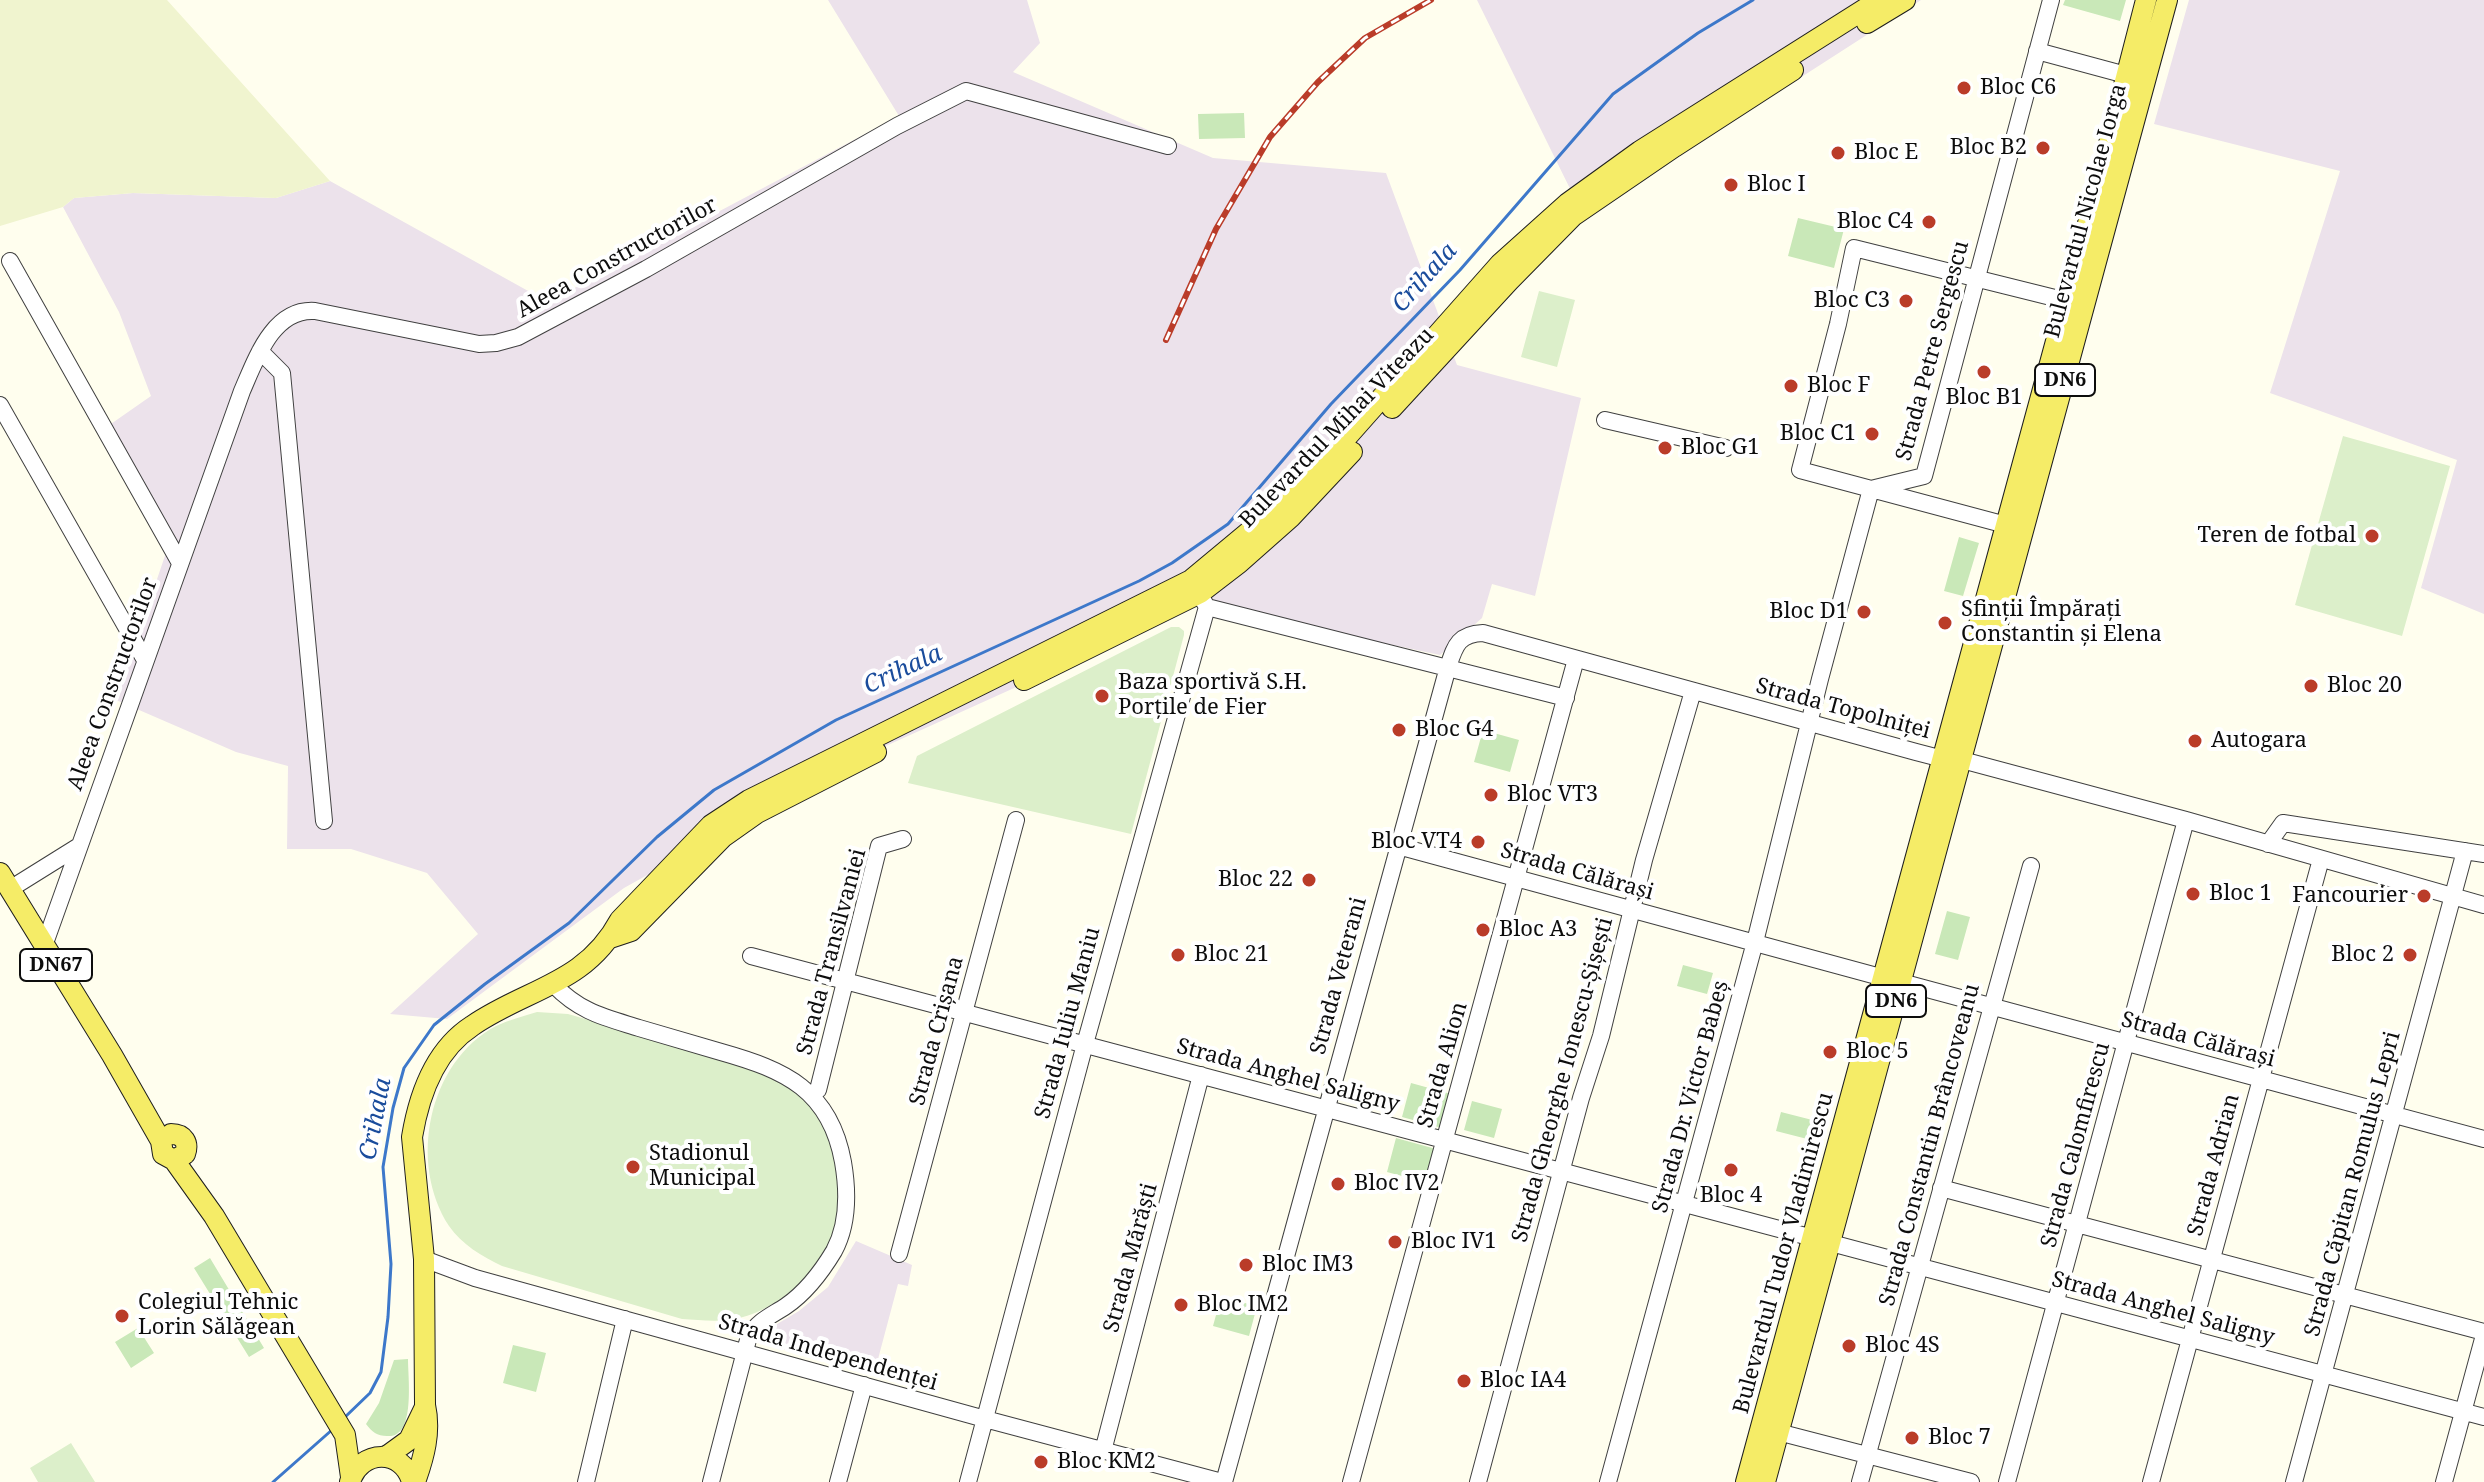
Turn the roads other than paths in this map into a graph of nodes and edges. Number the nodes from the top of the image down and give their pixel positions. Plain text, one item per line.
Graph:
1 (2051, 0) edge
2 (2146, 0) edge
3 (2167, 0) edge
4 (1894, 1) edge
5 (2037, 51) junction
6 (2126, 75) junction
7 (1168, 146) dead end
8 (10, 261) dead end
9 (1976, 279) junction
10 (2067, 301) junction
11 (260, 351) junction
12 (0, 405) edge
13 (1605, 420) dead end
14 (1726, 448) dead end
15 (1871, 489) junction
16 (2006, 525) junction
17 (180, 563) junction
18 (1199, 593) junction
19 (1576, 659) junction
20 (145, 660) junction
21 (1448, 667) junction
22 (1693, 691) junction
23 (1566, 698) junction
24 (1809, 722) junction
25 (1953, 760) junction
26 (1016, 820) dead end
27 (2186, 820) junction
28 (324, 821) dead end
29 (903, 839) dead end
30 (2268, 844) junction
31 (79, 846) junction
32 (1398, 846) junction
33 (2465, 851) junction
34 (2484, 854) edge
35 (2321, 859) junction
36 (2031, 866) dead end
37 (1518, 878) junction
38 (5, 881) edge
39 (2453, 897) junction
40 (2484, 905) edge
41 (1633, 911) junction
42 (1755, 942) junction
43 (44, 946) junction
44 (751, 956) dead end
45 (1893, 980) junction
46 (845, 981) junction
47 (554, 985) junction
48 (1990, 1007) junction
49 (965, 1012) junction
50 (2127, 1043) junction
51 (1085, 1044) junction
52 (1201, 1075) junction
53 (2260, 1079) junction
54 (818, 1090) dead end
55 (1326, 1109) junction
56 (2395, 1115) junction
57 (2484, 1139) edge
58 (1445, 1141) junction
59 (1560, 1172) junction
60 (1941, 1188) junction
61 (1685, 1205) junction
62 (2078, 1223) junction
63 (1822, 1241) junction
64 (899, 1254) dead end
65 (2212, 1258) junction
66 (424, 1259) junction
67 (1920, 1267) junction
68 (2346, 1295) junction
69 (2057, 1304) junction
70 (625, 1319) junction
71 (2484, 1334) edge
72 (2191, 1339) junction
73 (744, 1352) junction
74 (2325, 1374) junction
75 (864, 1385) junction
76 (425, 1405) junction
77 (2463, 1412) junction
78 (2484, 1417) edge
79 (985, 1419) junction
80 (1778, 1432) junction
81 (345, 1435) junction
82 (1103, 1451) junction
83 (384, 1456) junction
84 (1868, 1456) junction
85 (350, 1480) edge
86 (414, 1482) edge
87 (586, 1482) edge
88 (711, 1482) edge
89 (838, 1482) edge
90 (968, 1482) edge
91 (1223, 1482) edge
92 (1351, 1482) edge
93 (1478, 1482) edge
94 (1608, 1482) edge
95 (1746, 1482) edge
96 (1765, 1482) edge
97 (1860, 1482) edge
98 (1971, 1482) edge
99 (2007, 1482) edge
100 (2151, 1482) edge
101 (2294, 1482) edge
102 (2444, 1482) edge

1 - 5 street, Strada Petre Sergescu
2 - 6 main road, Bulevardul Nicolae Iorga / DN6
3 - 25 main road, Bulevardul Nicolae Iorga / DN6
4 - 18 main road, Bulevardul Mihai Viteazu
5 - 6 street
5 - 9 street, Strada Petre Sergescu
6 - 10 main road, Bulevardul Nicolae Iorga / DN6
7 - 11 street, Aleea Constructorilor
8 - 17 street
9 - 10 street
9 - 15 street, Strada Petre Sergescu
9 - 15 street
10 - 16 main road, Bulevardul Nicolae Iorga / DN6
11 - 17 street, Aleea Constructorilor
11 - 28 street
12 - 20 street
13 - 14 street
15 - 16 street
15 - 24 street
16 - 25 main road, Bulevardul Nicolae Iorga / DN6
17 - 20 street, Aleea Constructorilor
18 - 21 street
18 - 47 main road, Bulevardul Mihai Viteazu
18 - 51 street, Strada Iuliu Maniu
19 - 21 street, Strada Topolniței
19 - 22 street, Strada Topolniței
19 - 23 street, Strada Alion
20 - 31 street, Aleea Constructorilor
21 - 23 street
21 - 32 street, Strada Veterani
22 - 24 street, Strada Topolniței
22 - 41 street, Strada Gheorghe Ionescu-Șișești
23 - 37 street, Strada Alion
24 - 25 street, Strada Topolniței
24 - 42 street, Strada Dr. Victor Babeș
25 - 27 street, Strada Topolniței
25 - 45 main road, Bulevardul Tudor Vladimirescu / DN6
26 - 49 street, Strada Crișana
27 - 30 street, Strada Topolniței
27 - 50 street, Strada Calomfirescu
29 - 46 street, Strada Transilvaniei
30 - 33 street
30 - 35 street, Strada Topolniței
31 - 38 street
31 - 43 street, Aleea Constructorilor
32 - 37 street, Strada Călărași
32 - 55 street, Strada Veterani
33 - 34 street
33 - 39 street, Strada Căpitan Romulus Lepri
35 - 39 street, Strada Topolniței
35 - 53 street, Strada Adrian
36 - 48 street, Strada Constantin Brâncoveanu
37 - 41 street, Strada Călărași
37 - 58 street, Strada Alion
38 - 43 main road, DN67
39 - 40 street, Strada Topolniței
39 - 56 street, Strada Căpitan Romulus Lepri
41 - 42 street, Strada Călărași
41 - 59 street, Strada Gheorghe Ionescu-Șișești
42 - 45 street, Strada Călărași
42 - 61 street, Strada Dr. Victor Babeș
43 - 81 main road, DN67
44 - 46 street, Strada Anghel Saligny
45 - 48 street, Strada Călărași
45 - 63 main road, Bulevardul Tudor Vladimirescu / DN6
46 - 49 street, Strada Anghel Saligny
46 - 54 street, Strada Transilvaniei
47 - 66 main road, Bulevardul Mihai Viteazu
47 - 73 street, Strada Transilvaniei
48 - 50 street, Strada Călărași
48 - 60 street, Strada Constantin Brâncoveanu
49 - 51 street, Strada Anghel Saligny
49 - 64 street, Strada Crișana
50 - 53 street, Strada Călărași
50 - 62 street, Strada Calomfirescu
51 - 52 street, Strada Anghel Saligny
51 - 79 street, Strada Iuliu Maniu
52 - 55 street, Strada Anghel Saligny
52 - 82 street, Strada Mărăști
53 - 56 street, Strada Călărași
53 - 65 street, Strada Adrian
55 - 58 street, Strada Anghel Saligny
55 - 91 street, Strada Veterani
56 - 57 street, Strada Călărași
56 - 68 street, Strada Căpitan Romulus Lepri
58 - 59 street, Strada Anghel Saligny
58 - 92 street, Strada Alion
59 - 61 street, Strada Anghel Saligny
59 - 93 street, Strada Gheorghe Ionescu-Șișești
60 - 62 street
60 - 67 street, Strada Constantin Brâncoveanu
61 - 63 street, Strada Anghel Saligny
61 - 94 street, Strada Dr. Victor Babeș
62 - 65 street
62 - 69 street, Strada Calomfirescu
63 - 67 street, Strada Anghel Saligny
63 - 80 main road, Bulevardul Tudor Vladimirescu / DN6
63 - 95 main road, Bulevardul Tudor Vladimirescu / DN6
65 - 68 street
65 - 72 street, Strada Adrian
66 - 70 street, Strada Independenței
66 - 76 main road, Bulevardul Mihai Viteazu
67 - 69 street, Strada Anghel Saligny
67 - 84 street, Strada Constantin Brâncoveanu
68 - 71 street
68 - 74 street, Strada Căpitan Romulus Lepri
69 - 72 street, Strada Anghel Saligny
69 - 99 street, Strada Calomfirescu
70 - 73 street, Strada Independenței
70 - 87 street
71 - 77 street
72 - 74 street, Strada Anghel Saligny
72 - 100 street, Strada Adrian
73 - 75 street, Strada Independenței
73 - 88 street, Strada Transilvaniei
74 - 77 street, Strada Anghel Saligny
74 - 101 street, Strada Căpitan Romulus Lepri
75 - 79 street, Strada Independenței
75 - 89 street
76 - 83 main road, Bulevardul Mihai Viteazu
76 - 86 main road, Bulevardul Mihai Viteazu
77 - 78 street, Strada Anghel Saligny
77 - 102 street
79 - 82 street, Strada Independenței
79 - 90 street, Strada Iuliu Maniu
80 - 84 street
80 - 96 main road, Bulevardul Tudor Vladimirescu / DN6
81 - 83 main road
81 - 85 main road
82 - 91 street, Strada Independenței
83 - 85 main road, Bulevardul Mihai Viteazu
83 - 86 main road
84 - 97 street, Strada Constantin Brâncoveanu
84 - 98 street

